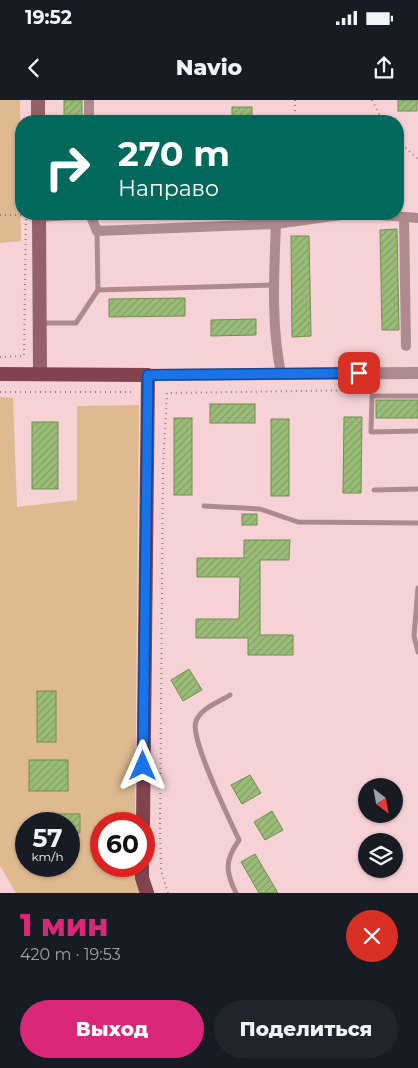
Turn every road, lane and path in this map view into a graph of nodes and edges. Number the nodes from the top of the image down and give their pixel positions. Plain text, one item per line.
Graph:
1 (38, 100) edge
2 (89, 100) edge
3 (295, 100) edge
4 (372, 100) edge
5 (38, 115) edge
6 (89, 115) edge
7 (295, 115) edge
8 (381, 115) edge
9 (404, 146) edge
10 (418, 159) edge
11 (0, 215) edge
12 (15, 215) edge
13 (404, 218) joint
14 (418, 218) edge
15 (32, 220) edge
16 (32, 220) edge
17 (92, 220) edge
18 (305, 220) edge
19 (276, 224) junction
20 (97, 232) junction
21 (274, 285) junction
22 (98, 290) junction
23 (40, 323) junction
24 (406, 346) dead end
25 (0, 357) edge
26 (40, 373) junction
27 (418, 373) edge
28 (0, 374) edge
29 (281, 374) junction
30 (148, 375) junction
31 (369, 390) dead end
32 (0, 392) edge
33 (133, 392) dead end
34 (418, 396) edge
35 (418, 430) edge
36 (418, 489) edge
37 (374, 490) dead end
38 (204, 506) dead end
39 (418, 523) edge
40 (418, 588) edge
41 (418, 652) edge
42 (230, 695) dead end
43 (143, 812) edge
44 (142, 877) edge
45 (147, 893) edge
46 (168, 893) edge
47 (236, 893) edge

1 - 5 main road
2 - 6 street
3 - 7 path
4 - 8 path
9 - 10 path
11 - 12 path
13 - 14 street
13 - 24 street
15 - 23 main road
16 - 25 path
17 - 20 street
18 - 19 street
19 - 20 street
19 - 21 street
20 - 22 lane
21 - 22 lane
21 - 29 street
22 - 23 lane
23 - 26 main road
26 - 28 main road
26 - 30 main road
27 - 29 street
29 - 30 street
30 - 43 main road
31 - 46 path
32 - 33 path
34 - 35 lane
36 - 37 lane
38 - 39 lane
40 - 41 lane
42 - 47 lane
44 - 45 main road

